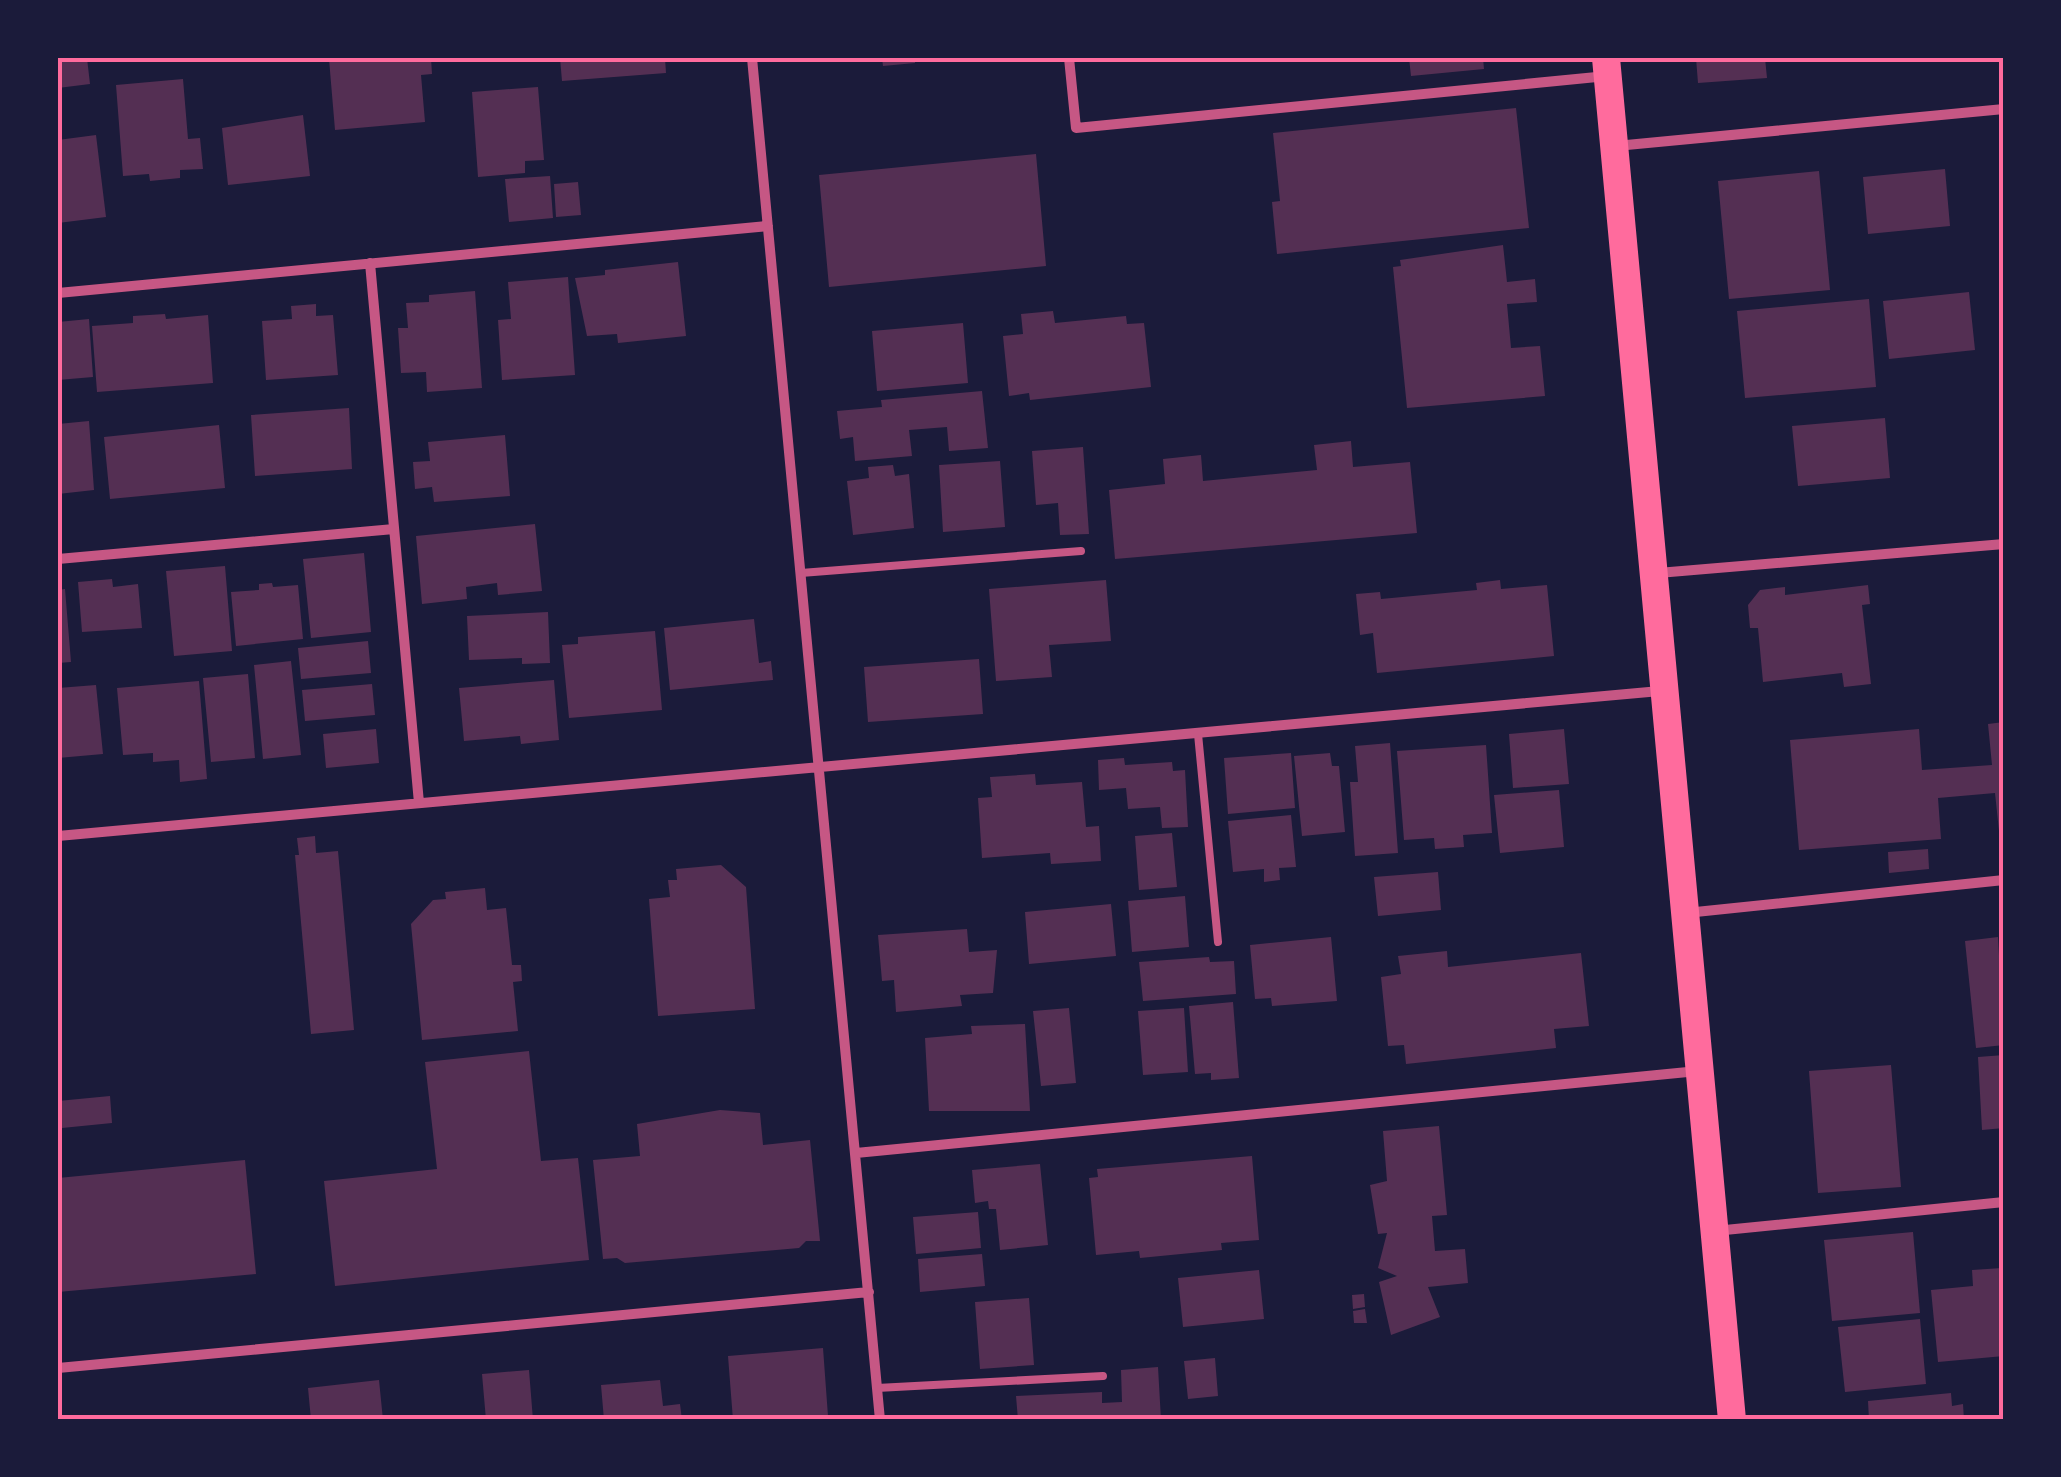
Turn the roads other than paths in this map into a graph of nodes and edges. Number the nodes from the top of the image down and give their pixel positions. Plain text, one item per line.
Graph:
1 (752, 58) edge
2 (1069, 58) edge
3 (1607, 66) edge
4 (2004, 109) edge
5 (1615, 146) junction
6 (768, 226) junction
7 (370, 263) junction
8 (58, 293) edge
9 (394, 529) junction
10 (2004, 544) edge
11 (1081, 550) dead end
12 (58, 558) edge
13 (801, 573) junction
14 (1652, 574) junction
15 (1663, 691) junction
16 (1198, 734) junction
17 (820, 768) junction
18 (420, 803) junction
19 (58, 836) edge
20 (2004, 880) edge
21 (1685, 913) junction
22 (1218, 942) dead end
23 (1699, 1071) junction
24 (856, 1153) junction
25 (2004, 1202) edge
26 (1714, 1231) junction
27 (868, 1292) junction
28 (58, 1368) edge
29 (1104, 1376) dead end
30 (878, 1388) junction
31 (880, 1420) edge
32 (1732, 1420) edge

1 - 6 street
2 - 3 street
3 - 5 highway
4 - 5 street
5 - 14 highway
6 - 7 street
6 - 13 street
7 - 8 street
7 - 9 street
9 - 12 street
9 - 18 street
10 - 14 street
11 - 13 lane
13 - 17 street
14 - 15 highway
15 - 16 street
15 - 21 highway
16 - 17 street
16 - 22 lane
17 - 18 street
17 - 24 street
18 - 19 street
20 - 21 street
21 - 23 highway
23 - 24 street
23 - 26 highway
24 - 27 street
25 - 26 street
26 - 32 highway
27 - 28 street
27 - 30 street
29 - 30 lane
30 - 31 street

